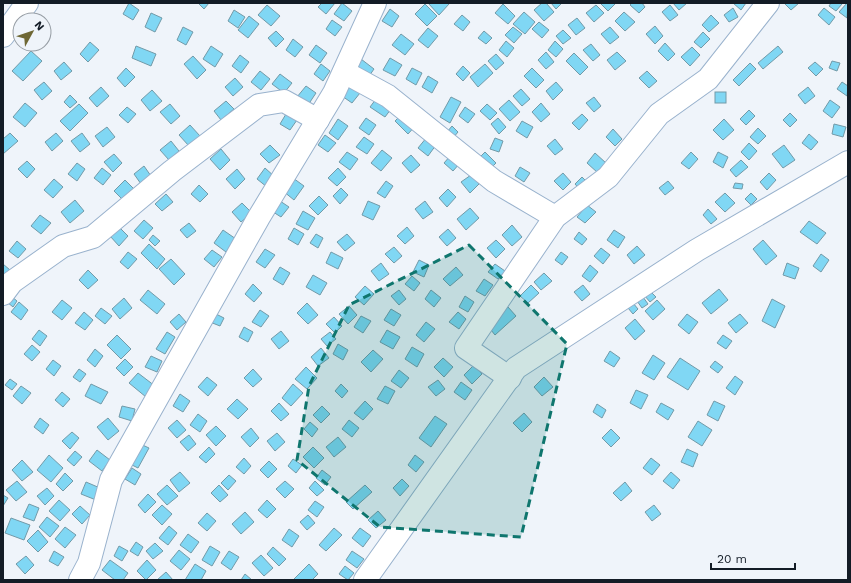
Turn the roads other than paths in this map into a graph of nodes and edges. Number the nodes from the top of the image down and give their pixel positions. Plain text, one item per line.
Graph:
1 (27, 3) edge
2 (375, 3) edge
3 (768, 3) edge
4 (3, 36) edge
5 (344, 72) junction
6 (318, 120) junction
7 (848, 162) edge
8 (555, 218) junction
9 (3, 294) edge
10 (510, 378) junction
11 (80, 580) edge
12 (366, 580) edge

1 - 4 street
2 - 5 street
3 - 8 street
5 - 6 street
5 - 8 street
6 - 9 street
6 - 11 street
7 - 10 street
8 - 10 street
10 - 12 street

